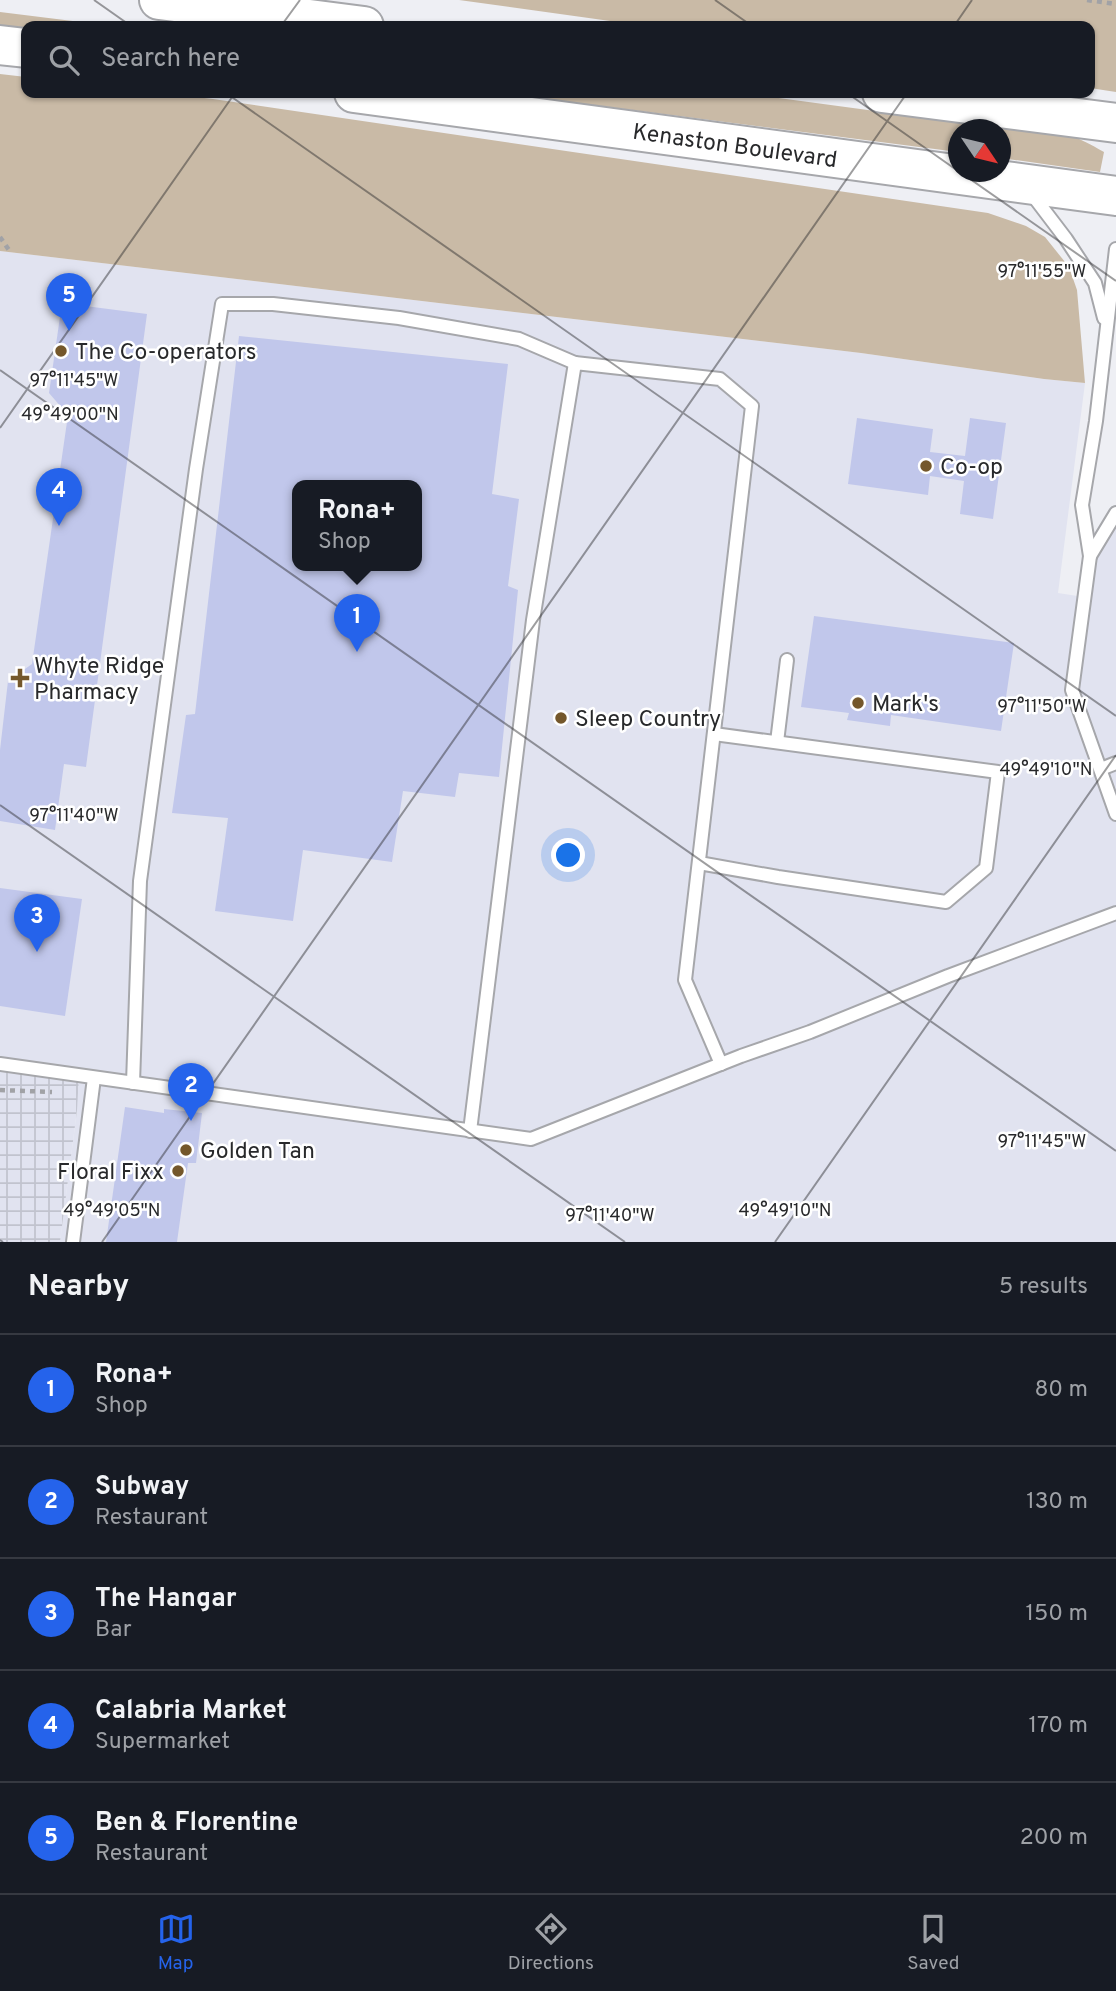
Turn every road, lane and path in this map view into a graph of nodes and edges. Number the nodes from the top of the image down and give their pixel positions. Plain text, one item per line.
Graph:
1 (159, 0) edge
2 (1087, 0) edge
3 (1116, 4) edge
4 (325, 21) edge
5 (0, 45) edge
6 (21, 47) edge
7 (390, 98) edge
8 (920, 98) edge
9 (1116, 123) edge
10 (1024, 185) junction
11 (1116, 196) edge
12 (0, 237) edge
13 (1116, 249) edge
14 (11, 253) dead end
15 (1106, 326) junction
16 (575, 363) junction
17 (1116, 513) edge
18 (1090, 556) junction
19 (787, 660) dead end
20 (714, 734) junction
21 (776, 742) junction
22 (1116, 763) edge
23 (1101, 769) junction
24 (1116, 814) edge
25 (699, 863) junction
26 (1116, 913) edge
27 (0, 1064) edge
28 (721, 1064) junction
29 (94, 1078) junction
30 (133, 1083) junction
31 (470, 1131) junction
32 (73, 1242) edge

1 - 4 main road
2 - 3 path
5 - 6 main road
7 - 10 main road, Kenaston Boulevard
8 - 9 main road
10 - 11 main road, Kenaston Boulevard
10 - 15 lane
12 - 14 path
13 - 15 lane
15 - 18 lane
16 - 20 lane
16 - 30 lane
16 - 31 lane
17 - 18 lane
18 - 23 lane
19 - 21 lane
20 - 21 lane
20 - 25 lane
21 - 25 lane
22 - 23 lane
23 - 24 lane
25 - 28 lane
26 - 28 lane
27 - 29 lane
28 - 31 lane
29 - 30 lane
29 - 32 lane
30 - 31 lane

